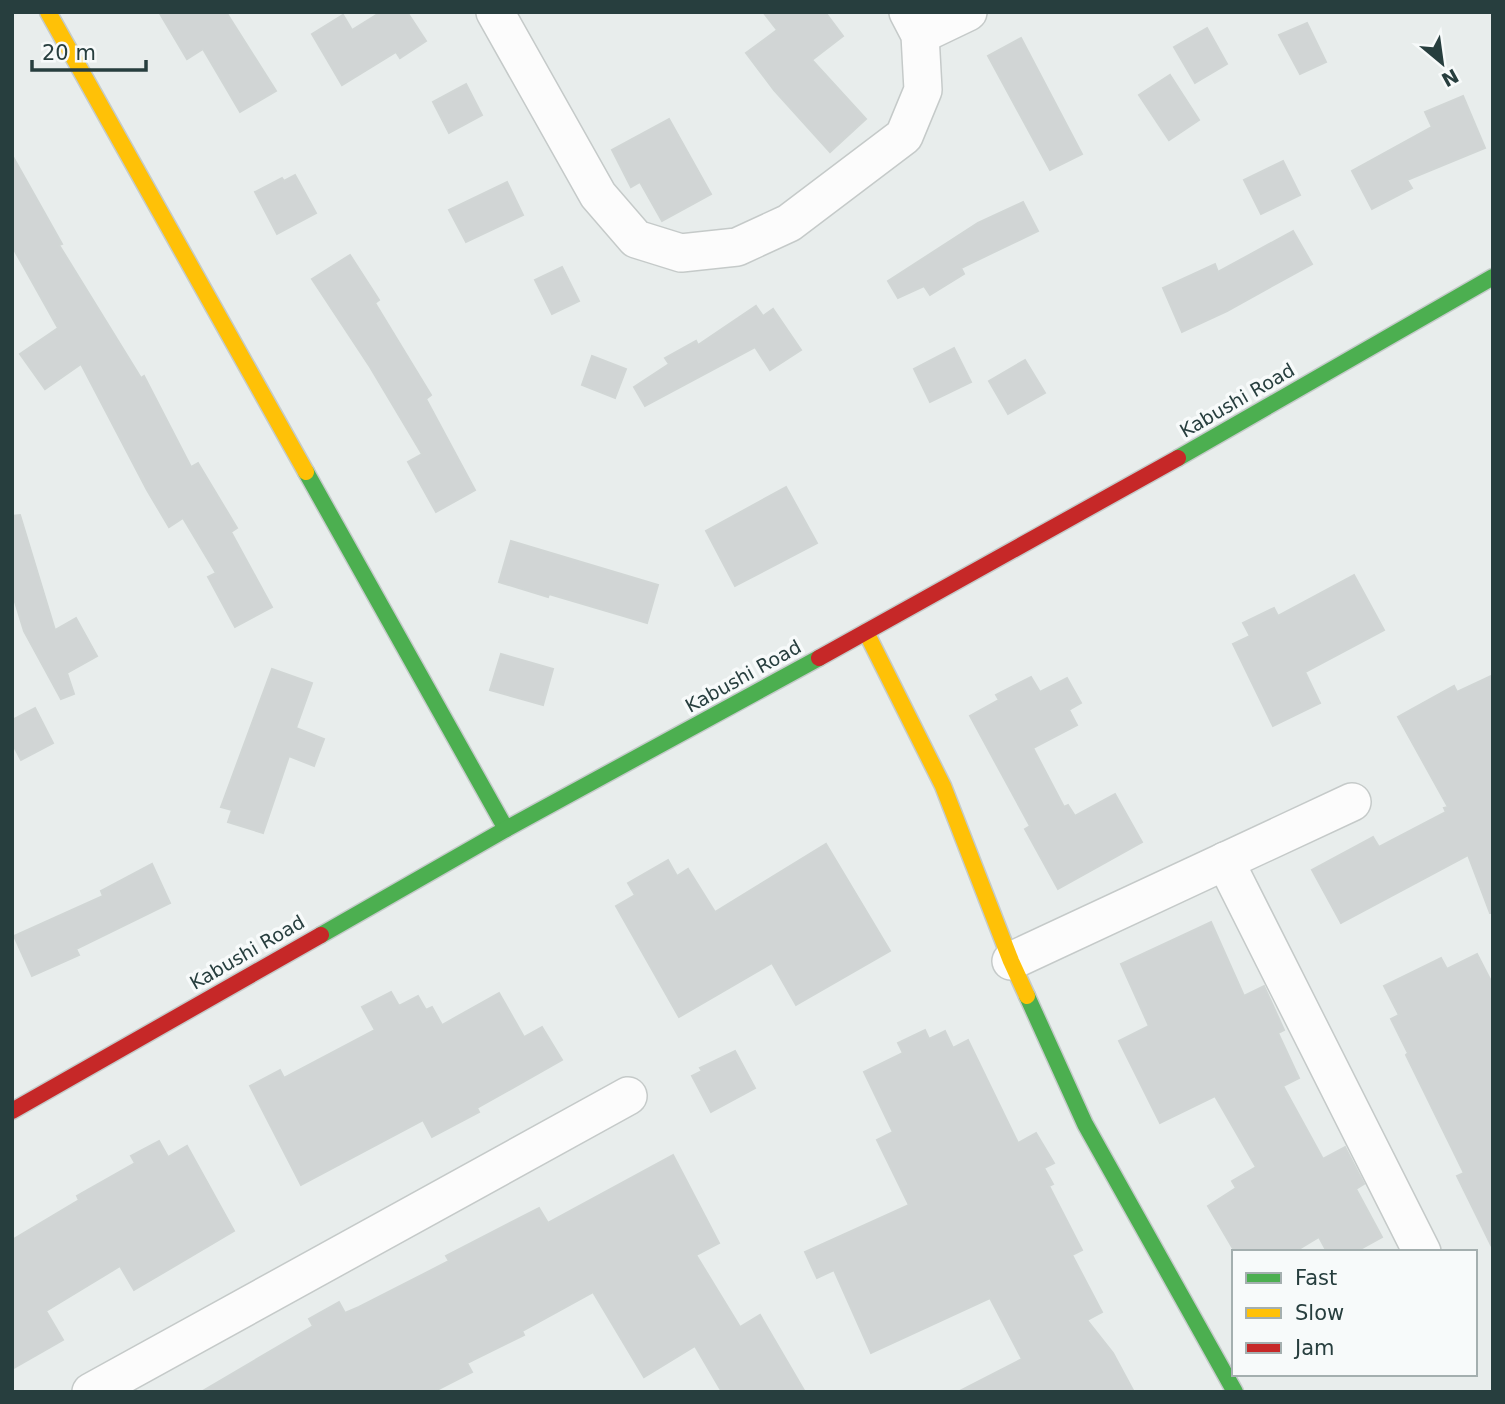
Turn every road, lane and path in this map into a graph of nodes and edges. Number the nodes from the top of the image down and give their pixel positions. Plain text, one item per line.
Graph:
1 (48, 12) edge
2 (495, 12) edge
3 (968, 12) edge
4 (914, 24) edge
5 (1493, 277) edge
6 (866, 632) junction
7 (1352, 802) dead end
8 (506, 829) junction
9 (1225, 861) junction
10 (1011, 961) junction
11 (628, 1096) dead end
12 (12, 1111) edge
13 (1421, 1250) edge
14 (90, 1392) edge
15 (1236, 1392) edge

1 - 8 street
2 - 4 street
3 - 4 street
5 - 6 street, Kabushi Road
6 - 8 street, Kabushi Road
6 - 10 street
7 - 9 street
8 - 12 street, Kabushi Road
9 - 10 street
9 - 13 street
10 - 15 street
11 - 14 street

